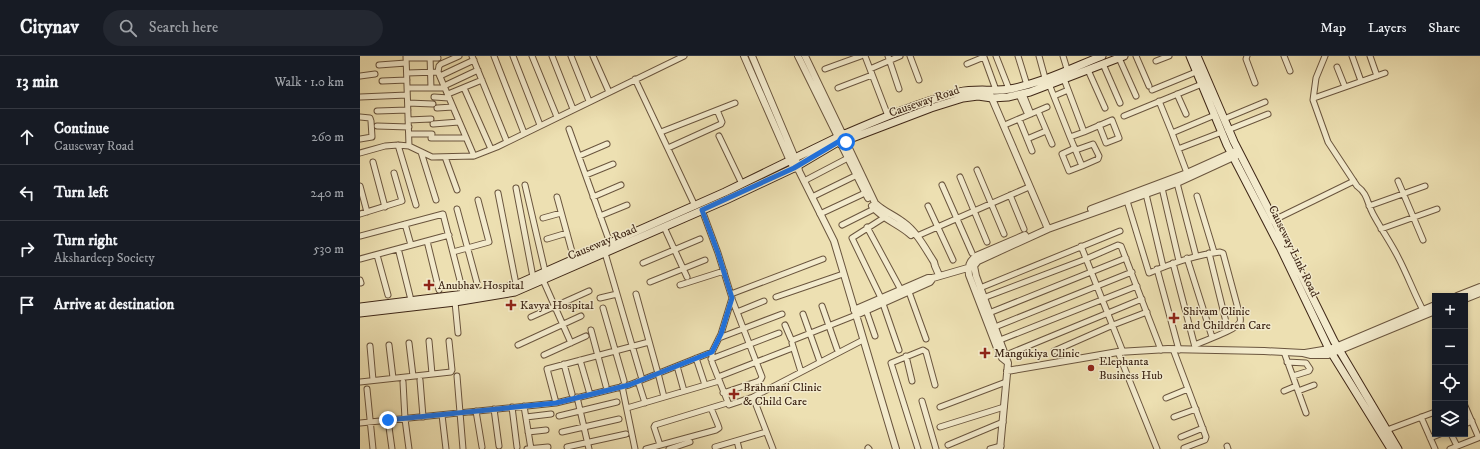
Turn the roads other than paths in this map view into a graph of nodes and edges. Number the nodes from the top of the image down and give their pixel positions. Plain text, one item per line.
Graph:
1 (459, 56) edge
2 (494, 56) edge
3 (512, 56) edge
4 (532, 56) edge
5 (552, 56) edge
6 (571, 56) edge
7 (593, 56) edge
8 (684, 56) edge
9 (744, 56) edge
10 (752, 56) edge
11 (798, 56) edge
12 (806, 56) edge
13 (860, 56) edge
14 (865, 56) edge
15 (900, 56) edge
16 (910, 56) edge
17 (996, 56) edge
18 (1018, 56) edge
19 (1039, 56) edge
20 (1063, 56) edge
21 (1102, 56) edge
22 (1136, 56) edge
23 (1169, 56) edge
24 (1190, 56) edge
25 (1197, 56) edge
26 (1247, 56) edge
27 (1284, 56) edge
28 (1325, 56) edge
29 (1352, 56) edge
30 (1370, 56) edge
31 (430, 57) edge
32 (1122, 57) edge
33 (438, 58) dead end
34 (473, 58) edge
35 (889, 58) edge
36 (406, 59) edge
37 (1156, 61) dead end
38 (966, 64) dead end
39 (1103, 64) junction
40 (379, 65) dead end
41 (1337, 67) dead end
42 (870, 68) junction
43 (825, 69) dead end
44 (478, 70) junction
45 (1068, 70) junction
46 (1088, 70) junction
47 (431, 72) junction
48 (1196, 72) junction
49 (1290, 72) dead end
50 (1385, 73) dead end
51 (376, 74) dead end
52 (407, 74) junction
53 (439, 74) junction
54 (872, 75) junction
55 (360, 76) edge
56 (1377, 76) junction
57 (635, 79) junction
58 (1064, 79) junction
59 (407, 80) junction
60 (482, 80) junction
61 (919, 80) dead end
62 (382, 81) dead end
63 (1047, 81) junction
64 (1361, 81) junction
65 (1255, 83) dead end
66 (1202, 84) junction
67 (1027, 85) junction
68 (445, 87) junction
69 (1345, 87) junction
70 (407, 88) junction
71 (432, 88) junction
72 (464, 88) junction
73 (838, 88) dead end
74 (899, 89) dead end
75 (1009, 89) junction
76 (992, 90) junction
77 (1068, 90) junction
78 (609, 92) junction
79 (1021, 94) junction
80 (1177, 94) junction
81 (408, 95) junction
82 (448, 96) junction
83 (1054, 96) junction
84 (1136, 96) dead end
85 (360, 97) edge
86 (434, 97) dead end
87 (992, 98) junction
88 (1314, 98) junction
89 (590, 101) junction
90 (1159, 101) junction
91 (1265, 102) dead end
92 (408, 103) junction
93 (735, 103) dead end
94 (1120, 103) dead end
95 (453, 107) junction
96 (1047, 107) dead end
97 (1105, 108) dead end
98 (573, 109) junction
99 (408, 110) junction
100 (717, 110) junction
101 (377, 111) dead end
102 (1038, 111) junction
103 (1030, 114) junction
104 (1186, 114) dead end
105 (1268, 114) dead end
106 (1215, 115) junction
107 (888, 116) junction
108 (1124, 116) dead end
109 (360, 117) edge
110 (557, 117) junction
111 (1019, 118) junction
112 (1224, 119) junction
113 (408, 120) junction
114 (459, 122) junction
115 (1007, 124) dead end
116 (540, 125) junction
117 (1099, 125) junction
118 (377, 126) dead end
119 (409, 127) junction
120 (569, 129) dead end
121 (1046, 131) junction
122 (1225, 131) junction
123 (661, 132) junction
124 (1084, 132) junction
125 (524, 133) junction
126 (1172, 133) junction
127 (409, 134) junction
128 (719, 136) dead end
129 (1070, 137) junction
130 (466, 138) junction
131 (360, 139) edge
132 (841, 139) junction
133 (1027, 139) junction
134 (507, 142) junction
135 (607, 144) dead end
136 (1052, 144) dead end
137 (398, 145) junction
138 (410, 146) junction
139 (668, 148) junction
140 (491, 149) junction
141 (1075, 149) junction
142 (1178, 149) junction
143 (1032, 151) dead end
144 (421, 152) junction
145 (360, 153) edge
146 (1236, 153) junction
147 (445, 156) junction
148 (474, 156) junction
149 (579, 156) junction
150 (848, 158) junction
151 (374, 162) dead end
152 (613, 164) dead end
153 (795, 164) junction
154 (1082, 166) junction
155 (977, 170) dead end
156 (394, 173) dead end
157 (1187, 173) junction
158 (586, 175) junction
159 (857, 176) junction
160 (960, 177) dead end
161 (804, 181) junction
162 (1354, 181) junction
163 (1398, 181) dead end
164 (1177, 183) junction
165 (742, 184) junction
166 (525, 185) dead end
167 (621, 185) dead end
168 (942, 185) dead end
169 (360, 186) edge
170 (1425, 186) dead end
171 (1030, 187) junction
172 (516, 188) dead end
173 (1162, 188) junction
174 (457, 190) dead end
175 (498, 193) dead end
176 (865, 193) junction
177 (1146, 194) junction
178 (1404, 194) junction
179 (1010, 195) junction
180 (1197, 196) dead end
181 (557, 197) dead end
182 (594, 197) junction
183 (812, 197) junction
184 (436, 200) dead end
185 (478, 200) dead end
186 (1127, 201) junction
187 (991, 204) junction
188 (416, 205) dead end
189 (627, 205) dead end
190 (928, 206) dead end
191 (1368, 206) junction
192 (385, 207) junction
193 (704, 207) junction
194 (457, 209) dead end
195 (693, 209) junction
196 (874, 209) junction
197 (1437, 209) dead end
198 (974, 211) junction
199 (367, 212) junction
200 (561, 213) junction
201 (360, 214) edge
202 (820, 214) junction
203 (600, 216) junction
204 (885, 217) junction
205 (543, 218) dead end
206 (1414, 218) junction
207 (957, 219) junction
208 (1271, 222) junction
209 (406, 224) junction
210 (842, 225) dead end
211 (664, 227) junction
212 (867, 227) junction
213 (938, 227) junction
214 (1047, 228) junction
215 (1024, 229) dead end
216 (1381, 229) junction
217 (1120, 231) dead end
218 (567, 233) junction
219 (1004, 234) dead end
220 (449, 235) junction
221 (360, 236) edge
222 (917, 236) junction
223 (700, 238) dead end
224 (547, 239) dead end
225 (1423, 240) dead end
226 (427, 241) junction
227 (987, 242) dead end
228 (610, 243) junction
229 (411, 245) junction
230 (1082, 246) junction
231 (468, 248) junction
232 (675, 250) junction
233 (398, 252) dead end
234 (453, 252) junction
235 (604, 253) junction
236 (972, 253) dead end
237 (1212, 253) junction
238 (377, 255) junction
239 (1196, 256) junction
240 (1126, 258) junction
241 (1187, 258) junction
242 (360, 259) edge
243 (574, 259) junction
244 (823, 259) dead end
245 (1086, 259) junction
246 (705, 260) dead end
247 (953, 260) dead end
248 (1179, 261) junction
249 (643, 263) dead end
250 (1173, 263) junction
251 (935, 266) junction
252 (1163, 266) junction
253 (971, 267) junction
254 (683, 269) junction
255 (1157, 269) junction
256 (724, 271) junction
257 (545, 272) junction
258 (1092, 272) junction
259 (1132, 272) junction
260 (843, 274) junction
261 (533, 277) junction
262 (687, 277) dead end
263 (936, 277) junction
264 (543, 280) junction
265 (650, 282) dead end
266 (477, 283) dead end
267 (516, 284) junction
268 (680, 286) dead end
269 (1098, 286) junction
270 (1137, 286) junction
271 (1480, 287) edge
272 (980, 288) junction
273 (440, 290) dead end
274 (900, 290) junction
275 (590, 291) dead end
276 (909, 292) junction
277 (1465, 293) edge
278 (1480, 293) edge
279 (616, 294) junction
280 (636, 294) dead end
281 (388, 295) dead end
282 (732, 296) junction
283 (464, 297) junction
284 (776, 297) dead end
285 (600, 298) dead end
286 (983, 298) junction
287 (1468, 298) edge
288 (1142, 299) junction
289 (411, 300) junction
290 (882, 300) junction
291 (1103, 300) junction
292 (764, 301) dead end
293 (455, 302) junction
294 (360, 306) edge
295 (555, 306) junction
296 (822, 306) dead end
297 (1432, 307) edge
298 (603, 308) dead end
299 (866, 310) junction
300 (1432, 311) edge
301 (737, 312) junction
302 (1147, 312) junction
303 (1424, 312) junction
304 (360, 313) edge
305 (855, 313) junction
306 (989, 313) junction
307 (1108, 313) junction
308 (782, 314) dead end
309 (803, 314) dead end
310 (580, 316) dead end
311 (531, 317) dead end
312 (563, 324) junction
313 (785, 325) dead end
314 (1113, 325) junction
315 (829, 326) junction
316 (994, 327) junction
317 (743, 329) junction
318 (591, 330) dead end
319 (1228, 330) junction
320 (458, 333) dead end
321 (780, 333) dead end
322 (810, 333) junction
323 (586, 336) dead end
324 (875, 336) dead end
325 (1212, 337) junction
326 (719, 338) junction
327 (926, 339) dead end
328 (449, 340) dead end
329 (863, 340) junction
330 (1000, 340) junction
331 (429, 341) dead end
332 (649, 342) junction
333 (409, 343) dead end
334 (571, 343) junction
335 (389, 345) dead end
336 (518, 345) dead end
337 (749, 345) junction
338 (370, 346) dead end
339 (632, 346) junction
340 (1196, 347) junction
341 (1339, 348) junction
342 (837, 349) dead end
343 (899, 350) dead end
344 (1161, 350) junction
345 (1176, 350) junction
346 (615, 351) junction
347 (1054, 351) dead end
348 (1330, 351) junction
349 (712, 352) junction
350 (1121, 352) junction
351 (1284, 352) junction
352 (544, 355) dead end
353 (598, 355) junction
354 (1006, 355) junction
355 (906, 356) junction
356 (696, 358) junction
357 (711, 359) junction
358 (580, 360) junction
359 (756, 361) junction
360 (820, 362) junction
361 (1287, 362) junction
362 (564, 364) junction
363 (1008, 364) junction
364 (677, 366) junction
365 (1008, 371) junction
366 (658, 372) junction
367 (801, 372) junction
368 (432, 374) junction
369 (413, 376) junction
370 (457, 376) dead end
371 (1293, 376) junction
372 (393, 378) junction
373 (639, 378) junction
374 (718, 379) junction
375 (373, 380) junction
376 (420, 380) dead end
377 (912, 381) dead end
378 (360, 382) edge
379 (403, 382) dead end
380 (1006, 382) junction
381 (623, 384) junction
382 (705, 385) junction
383 (935, 385) dead end
384 (1314, 385) dead end
385 (606, 386) dead end
386 (367, 389) dead end
387 (1188, 389) junction
388 (1297, 389) junction
389 (589, 391) dead end
390 (684, 391) junction
391 (1284, 391) dead end
392 (724, 393) junction
393 (575, 396) junction
394 (664, 397) junction
395 (753, 397) junction
396 (1166, 398) dead end
397 (922, 401) dead end
398 (617, 402) dead end
399 (556, 403) junction
400 (645, 403) junction
401 (727, 403) junction
402 (524, 406) junction
403 (512, 407) junction
404 (940, 407) dead end
405 (1004, 407) junction
406 (627, 408) junction
407 (711, 408) junction
408 (494, 409) junction
409 (1196, 409) junction
410 (476, 411) junction
411 (580, 411) junction
412 (1306, 412) dead end
413 (1468, 412) edge
414 (459, 413) junction
415 (1432, 413) edge
416 (551, 414) dead end
417 (442, 415) junction
418 (559, 416) dead end
419 (424, 417) junction
420 (526, 417) junction
421 (1174, 417) dead end
422 (1421, 418) junction
423 (405, 419) junction
424 (619, 419) dead end
425 (388, 420) junction
426 (1472, 421) junction
427 (370, 422) junction
428 (1003, 422) junction
429 (360, 423) edge
430 (1468, 423) edge
431 (584, 427) junction
432 (940, 427) dead end
433 (1203, 428) junction
434 (546, 430) dead end
435 (1386, 430) junction
436 (528, 432) junction
437 (562, 432) dead end
438 (766, 432) junction
439 (626, 434) dead end
440 (1181, 437) dead end
441 (1453, 437) edge
442 (1430, 438) joint
443 (736, 441) junction
444 (588, 442) junction
445 (690, 442) dead end
446 (948, 444) dead end
447 (660, 445) junction
448 (499, 446) dead end
449 (1457, 446) junction
450 (482, 447) dead end
451 (517, 447) dead end
452 (548, 447) dead end
453 (567, 447) dead end
454 (715, 447) dead end
455 (1001, 447) edge
456 (541, 448) edge
457 (1184, 448) dead end
458 (373, 449) edge
459 (392, 449) edge
460 (409, 449) edge
461 (446, 449) edge
462 (463, 449) edge
463 (528, 449) edge
464 (531, 449) edge
465 (589, 449) edge
466 (635, 449) edge
467 (646, 449) edge
468 (669, 449) edge
469 (739, 449) edge
470 (772, 449) edge
471 (896, 449) edge
472 (918, 449) edge
473 (936, 449) edge
474 (990, 449) edge
475 (1157, 449) edge
476 (1391, 449) edge
477 (1398, 449) edge
478 (1435, 449) edge
479 (1450, 449) edge

1 - 53 street
2 - 125 street
3 - 116 street
4 - 110 street
5 - 98 street
6 - 89 street
7 - 78 street
8 - 57 street
9 - 153 street
10 - 153 street
11 - 132 street
12 - 132 street
13 - 43 street
14 - 42 street
15 - 35 street
16 - 61 street
17 - 75 street
18 - 67 street
19 - 63 street
20 - 45 street
21 - 45 main road, Causeway Road
22 - 48 street
23 - 37 street
24 - 48 main road, Causeway Link Road
25 - 112 main road
26 - 65 street
27 - 49 street
28 - 88 street
29 - 64 street
30 - 56 street
31 - 33 street
31 - 36 street
31 - 47 street
32 - 39 main road, Causeway Road
32 - 84 street
34 - 44 street
34 - 53 street
35 - 42 street
35 - 74 street
36 - 40 street
36 - 52 street
38 - 76 street
39 - 46 main road, Causeway Road
39 - 94 street
41 - 69 street
42 - 54 street
44 - 60 street
44 - 68 street
45 - 63 main road, Causeway Road
46 - 58 main road, Causeway Road
46 - 97 street
47 - 52 street
47 - 53 street
47 - 71 street
48 - 66 main road, Causeway Link Road
50 - 56 street
51 - 55 street
52 - 59 street
53 - 68 street
54 - 73 street
54 - 107 street
56 - 64 street
57 - 78 street
57 - 123 street
58 - 63 main road, Causeway Road
58 - 77 street
59 - 62 street
59 - 70 street
60 - 72 street
60 - 134 street
63 - 67 main road, Causeway Road
63 - 79 main road, Causeway Road
63 - 83 street
64 - 69 street
66 - 80 street
66 - 106 main road, Causeway Link Road
67 - 75 main road, Causeway Road
68 - 71 street
68 - 82 street
69 - 88 street
70 - 71 street
70 - 81 street
72 - 82 street
72 - 140 street
75 - 76 main road, Causeway Road
76 - 87 street
76 - 107 main road, Causeway Road
77 - 83 street
77 - 124 street
78 - 89 street
79 - 87 main road, Causeway Road
79 - 103 street
80 - 90 street
80 - 104 street
81 - 85 street
81 - 92 street
82 - 86 street
82 - 95 street
83 - 129 street
87 - 132 main road, Causeway Road
87 - 171 street
88 - 162 street
89 - 98 street
90 - 108 street
90 - 126 street
91 - 112 street
92 - 95 street
92 - 99 street
93 - 100 street
95 - 114 street
96 - 102 street
98 - 110 street
99 - 101 street
99 - 113 street
100 - 123 street
100 - 139 street
102 - 103 street
102 - 121 street
103 - 111 street
105 - 122 street
106 - 122 main road, Causeway Link Road
106 - 126 street
107 - 132 main road, Causeway Road
109 - 131 street
110 - 116 street
111 - 115 street
111 - 133 street
112 - 122 main road
113 - 114 street
113 - 119 street
114 - 130 street
116 - 125 street
117 - 117 street
117 - 124 street
118 - 119 street
119 - 127 street
120 - 149 street
121 - 133 street
121 - 136 street
122 - 142 street
122 - 146 main road, Causeway Link Road
123 - 139 street
124 - 129 street
125 - 134 street
126 - 142 street
127 - 130 street
127 - 138 street
128 - 165 street
129 - 141 street
130 - 148 street
132 - 150 street
132 - 153 main road, Causeway Road
132 - 222 street
133 - 143 street
134 - 140 street
135 - 149 street
137 - 138 street
137 - 145 street
137 - 188 street
138 - 144 street
139 - 195 street
140 - 148 street
141 - 154 street
141 - 154 street
141 - 154 street
142 - 157 street
144 - 147 street
144 - 184 street
146 - 157 street
146 - 164 street
146 - 208 main road, Causeway Link Road
147 - 148 street
147 - 174 street
149 - 158 street
150 - 159 street
150 - 161 street
151 - 192 street
152 - 158 street
153 - 161 street
153 - 165 main road, Causeway Road
153 - 193 main road, Causeway Road
155 - 187 street
156 - 192 street
157 - 214 street
158 - 182 street
159 - 176 street
159 - 183 street
160 - 198 street
161 - 183 street
162 - 191 street
162 - 208 street
163 - 178 street
164 - 173 street
164 - 239 street
165 - 193 main road, Causeway Road
166 - 257 street
167 - 182 street
168 - 207 street
169 - 199 street
170 - 178 street
171 - 179 street
171 - 214 street
172 - 261 street
173 - 177 street
173 - 248 street
175 - 267 street
176 - 196 street
176 - 202 street
177 - 186 street
177 - 252 street
178 - 191 street
178 - 206 street
179 - 187 street
179 - 215 street
180 - 237 street
181 - 200 street
182 - 203 street
183 - 202 street
185 - 231 street
186 - 214 street
186 - 255 street
187 - 198 street
187 - 219 street
189 - 203 street
190 - 213 street
191 - 216 street
192 - 199 street
193 - 195 main road, Causeway Road
193 - 256 street
194 - 231 street
195 - 211 main road, Causeway Road
195 - 228 main road, Causeway Road
196 - 204 street
196 - 210 street
197 - 206 street
198 - 207 street
198 - 227 street
199 - 201 street
200 - 205 street
200 - 218 street
202 - 260 street
203 - 228 street
204 - 212 street
204 - 251 street
206 - 216 street
206 - 225 street
207 - 213 street
207 - 236 street
208 - 341 main road, Causeway Link Road
208 - 348 main road, Causeway Link Road
209 - 220 street
209 - 221 street
209 - 229 street
211 - 232 street
211 - 235 main road, Causeway Road
212 - 274 street
212 - 290 street
213 - 222 street
213 - 247 street
214 - 253 street
216 - 303 street
217 - 230 street
218 - 224 street
218 - 243 street
220 - 226 street
220 - 234 street
222 - 251 street
223 - 232 street
226 - 229 street
226 - 273 street
228 - 243 main road, Causeway Road
229 - 238 street
230 - 245 street
230 - 272 street
231 - 234 street
231 - 266 street
232 - 249 street
232 - 254 street
233 - 289 street
234 - 283 street
235 - 264 main road, Causeway Road
235 - 279 street
237 - 239 street
237 - 319 street
237 - 319 street
238 - 242 street
238 - 281 street
239 - 241 street
240 - 245 street
240 - 258 street
240 - 259 street
241 - 248 street
241 - 325 street
243 - 257 main road, Causeway Road
244 - 282 street
245 - 258 street
245 - 286 street
246 - 254 street
248 - 250 street
250 - 252 street
250 - 340 street
251 - 263 street
252 - 255 street
253 - 263 street
253 - 272 street
253 - 363 street
254 - 262 street
254 - 265 street
255 - 345 street
256 - 268 street
256 - 282 street
257 - 261 main road, Causeway Road
258 - 269 street
258 - 306 street
259 - 269 street
259 - 270 street
260 - 284 street
260 - 305 street
261 - 267 main road, Causeway Road
263 - 274 street
263 - 276 street
264 - 283 main road, Causeway Road
264 - 295 street
267 - 283 main road, Causeway Road
269 - 291 street
269 - 316 street
270 - 288 street
270 - 291 street
271 - 277 street
272 - 286 street
274 - 290 street
275 - 295 street
276 - 290 street
276 - 327 street
278 - 287 street
279 - 285 street
279 - 339 street
280 - 332 street
282 - 301 street
282 - 326 street
283 - 289 main road, Causeway Road
283 - 293 main road, Causeway Road
286 - 306 street
288 - 302 street
288 - 307 street
289 - 294 main road, Causeway Road
290 - 299 street
290 - 305 street
290 - 343 street
291 - 307 street
291 - 330 street
292 - 301 street
293 - 304 main road, Causeway Road
293 - 320 street
295 - 311 street
295 - 312 street
296 - 315 street
297 - 303 street
298 - 346 street
299 - 305 street
299 - 324 street
300 - 303 street
301 - 317 street
302 - 314 street
302 - 344 street
303 - 341 street
305 - 315 street
305 - 329 street
306 - 316 street
307 - 314 street
307 - 354 street
308 - 317 street
309 - 322 street
310 - 312 street
312 - 334 street
312 - 336 street
313 - 322 street
314 - 347 street
314 - 350 street
315 - 322 street
315 - 342 street
316 - 330 street
317 - 326 street
317 - 337 street
318 - 353 street
319 - 325 street
321 - 337 street
322 - 360 street
323 - 334 street
325 - 340 street
326 - 349 street
328 - 368 street
329 - 360 street
329 - 471 street
330 - 354 street
331 - 368 street
332 - 339 street
332 - 366 street
333 - 369 street
334 - 352 street
335 - 372 street
337 - 357 street
337 - 359 street
338 - 375 street
339 - 346 street
339 - 373 street
340 - 345 street
340 - 351 street
341 - 348 street
341 - 435 main road, Causeway Link Road
344 - 345 street
344 - 350 street
345 - 387 street
346 - 353 street
346 - 381 street
348 - 351 street
348 - 476 main road, Causeway Link Road
349 - 356 street
349 - 357 street
350 - 365 street
350 - 475 street
351 - 361 street
353 - 358 street
353 - 385 street
354 - 363 street
355 - 377 street
355 - 383 street
355 - 472 street
356 - 364 street
356 - 382 street
357 - 374 street
358 - 362 street
358 - 389 street
359 - 367 street
359 - 374 street
359 - 392 street
360 - 367 street
361 - 371 street
361 - 371 street
362 - 393 street
362 - 399 street
363 - 365 street
364 - 366 street
364 - 390 street
365 - 380 street
366 - 373 street
366 - 394 street
367 - 395 street
368 - 369 street
369 - 372 street
370 - 414 street
371 - 388 street
372 - 375 street
373 - 381 street
373 - 400 street
374 - 382 street
374 - 392 street
375 - 378 street
376 - 419 street
379 - 423 street
380 - 404 street
380 - 405 street
381 - 393 street
381 - 406 street
382 - 390 street
384 - 388 street
386 - 427 street
387 - 396 street
387 - 409 street
388 - 391 street
388 - 412 street
390 - 394 street
392 - 401 street
393 - 399 street
393 - 411 street
394 - 400 street
395 - 401 street
395 - 438 street
397 - 473 street
398 - 411 street
399 - 402 street
400 - 406 street
401 - 407 street
402 - 403 street
402 - 420 street
403 - 408 street
403 - 451 street
405 - 428 street
405 - 432 street
406 - 466 street
407 - 447 street
407 - 447 street
408 - 410 street
408 - 448 street
409 - 421 street
409 - 433 street
410 - 414 street
410 - 450 street
411 - 418 street
411 - 431 street
413 - 426 street
414 - 417 street
414 - 462 street
415 - 422 street
416 - 420 street
417 - 419 street
417 - 461 street
419 - 423 street
420 - 436 street
422 - 435 street
422 - 442 street
423 - 425 street
423 - 460 street
424 - 431 street
425 - 427 street
425 - 459 street
426 - 430 street
426 - 449 street
427 - 429 street
427 - 458 street
428 - 446 street
428 - 455 street
431 - 437 street
431 - 444 street
433 - 440 street
433 - 457 street
434 - 436 street
435 - 477 main road, Causeway Link Road
436 - 464 street
438 - 443 street
438 - 470 street
439 - 444 street
441 - 449 street
442 - 478 street
443 - 454 street
443 - 469 street
444 - 453 street
444 - 465 street
445 - 468 street
447 - 467 street
449 - 479 street
452 - 456 street
455 - 474 street
456 - 464 street
463 - 464 street

